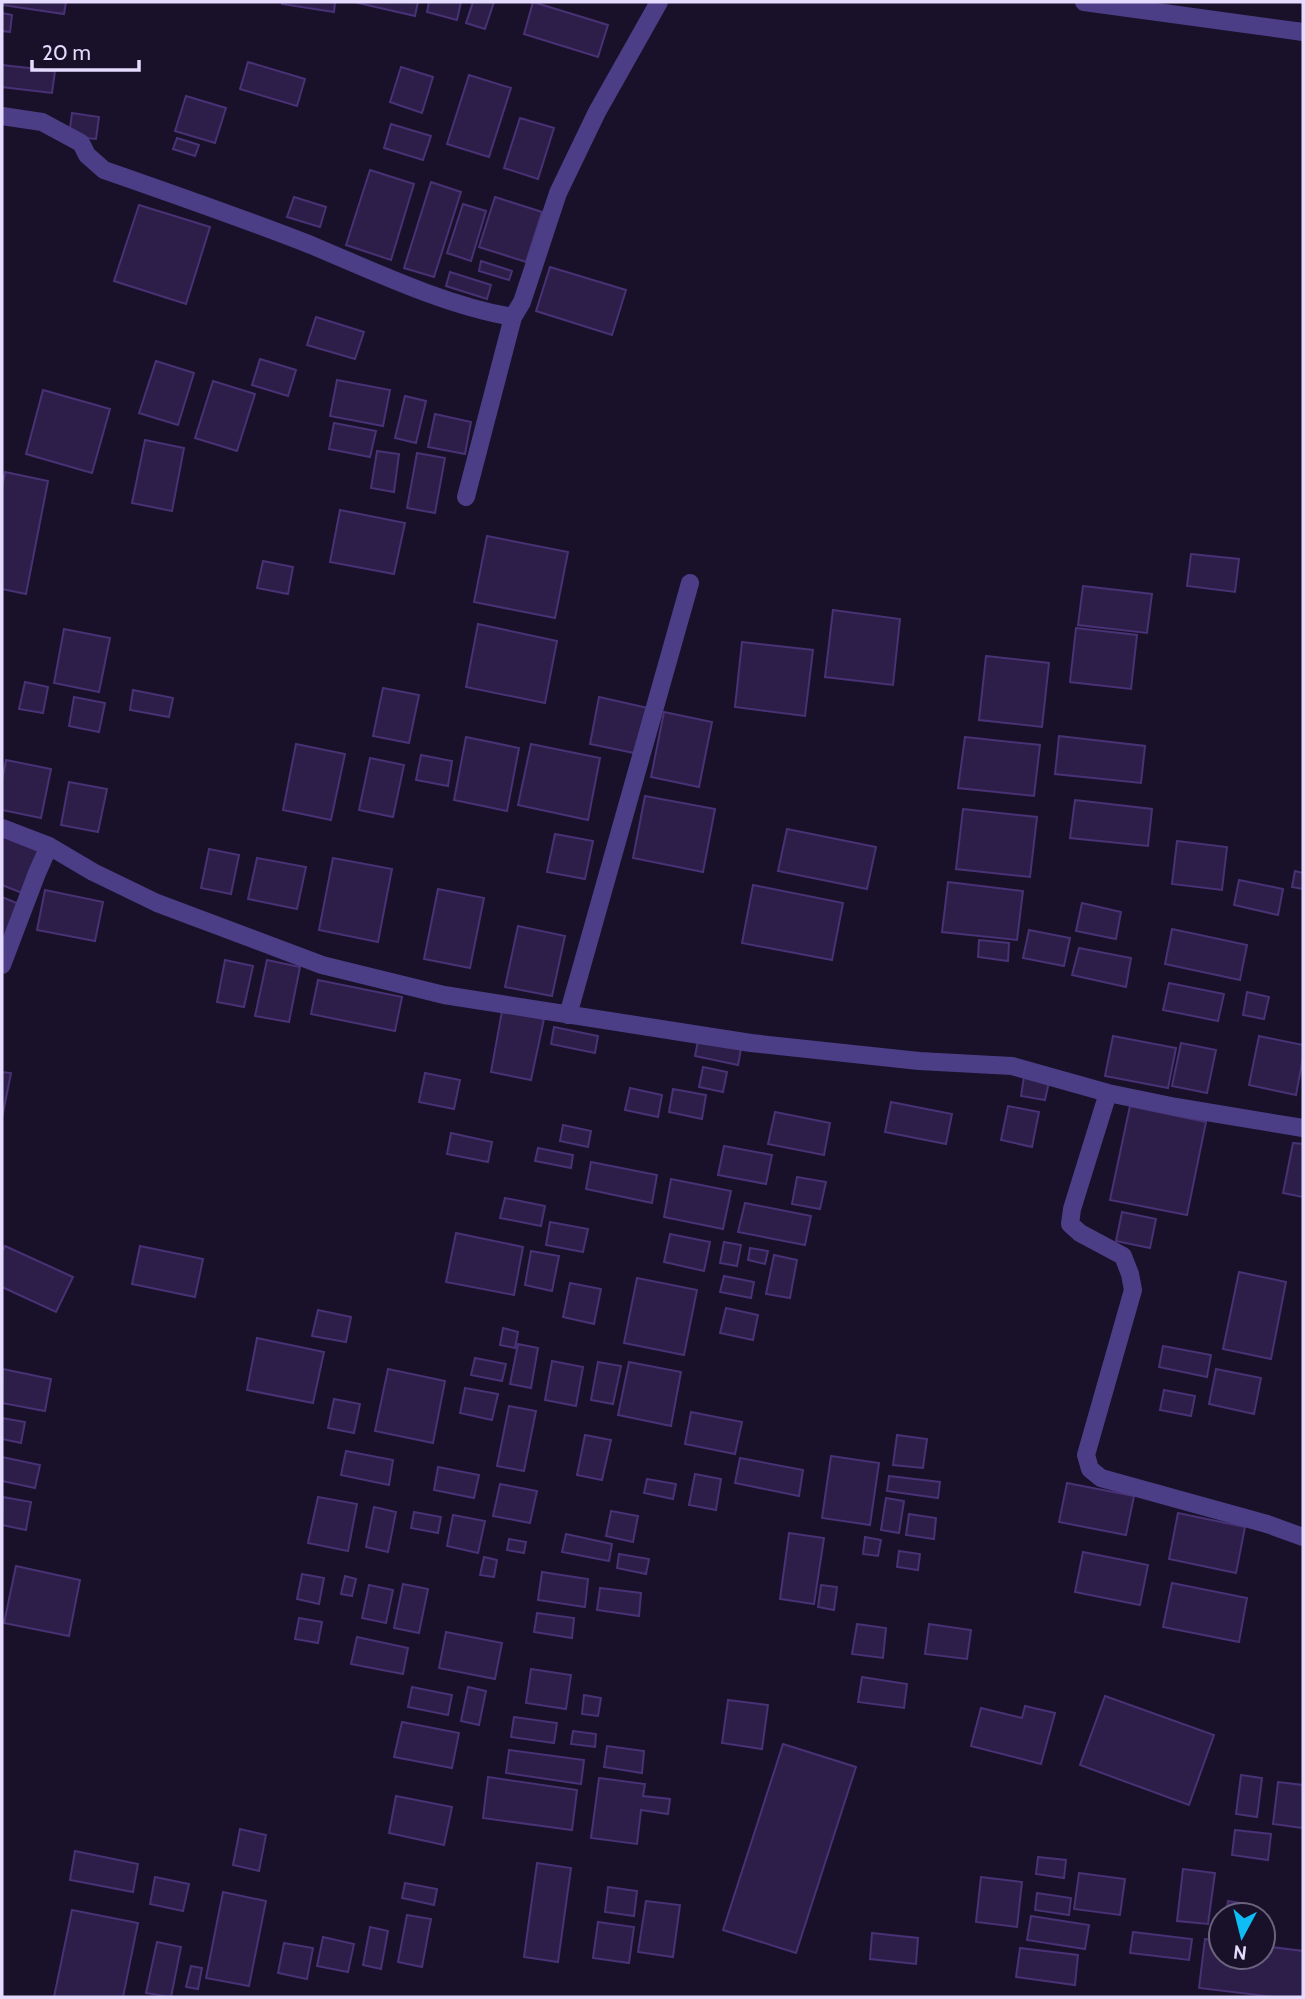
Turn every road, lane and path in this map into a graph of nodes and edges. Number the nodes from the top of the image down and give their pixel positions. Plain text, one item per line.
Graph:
1 (659, 2) edge
2 (1084, 2) edge
3 (1303, 32) edge
4 (2, 116) edge
5 (513, 317) junction
6 (466, 497) dead end
7 (690, 583) dead end
8 (2, 828) edge
9 (50, 846) junction
10 (2, 965) edge
11 (568, 1015) junction
12 (1108, 1093) junction
13 (1303, 1128) edge
14 (1303, 1537) edge

1 - 5 street
2 - 3 street
4 - 5 street
5 - 6 street
7 - 11 street
8 - 9 street
9 - 10 street
9 - 11 street
11 - 12 street
12 - 13 street
12 - 14 street

